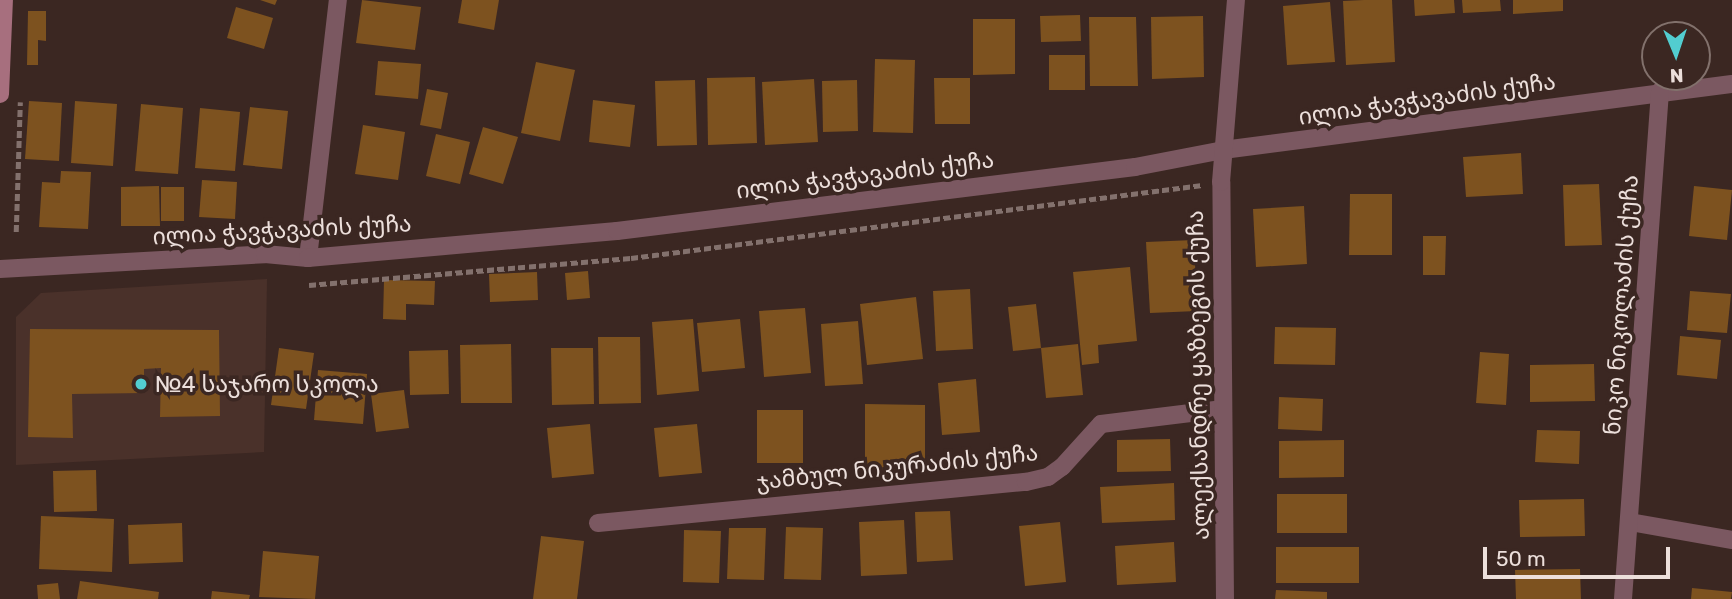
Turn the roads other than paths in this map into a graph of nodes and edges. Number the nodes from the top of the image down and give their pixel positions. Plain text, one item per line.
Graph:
1 (4, 0) edge
2 (338, 0) edge
3 (1236, 0) edge
4 (1732, 83) edge
5 (1711, 85) edge
6 (1660, 91) joint
7 (0, 94) edge
8 (1223, 150) junction
9 (308, 258) junction
10 (0, 269) edge
11 (1223, 409) junction
12 (1630, 522) junction
13 (598, 523) dead end
14 (1732, 540) edge
15 (1225, 599) edge
16 (1623, 599) edge

1 - 7 street
2 - 9 street
3 - 8 street, ალექსანდრე ყაზბეგის ქუჩა
4 - 5 street, ილია ჭავჭავაძის ქუჩა
6 - 8 street, ილია ჭავჭავაძის ქუჩა
6 - 12 street, ნიკო ნიკოლაძის ქუჩა
8 - 9 street, ილია ჭავჭავაძის ქუჩა
8 - 11 street, ალექსანდრე ყაზბეგის ქუჩა
9 - 10 street, ილია ჭავჭავაძის ქუჩა
11 - 13 street, ჯამბულ ნიკურაძის ქუჩა
11 - 15 street, ალექსანდრე ყაზბეგის ქუჩა
12 - 14 street
12 - 16 street, ნიკო ნიკოლაძის ქუჩა

